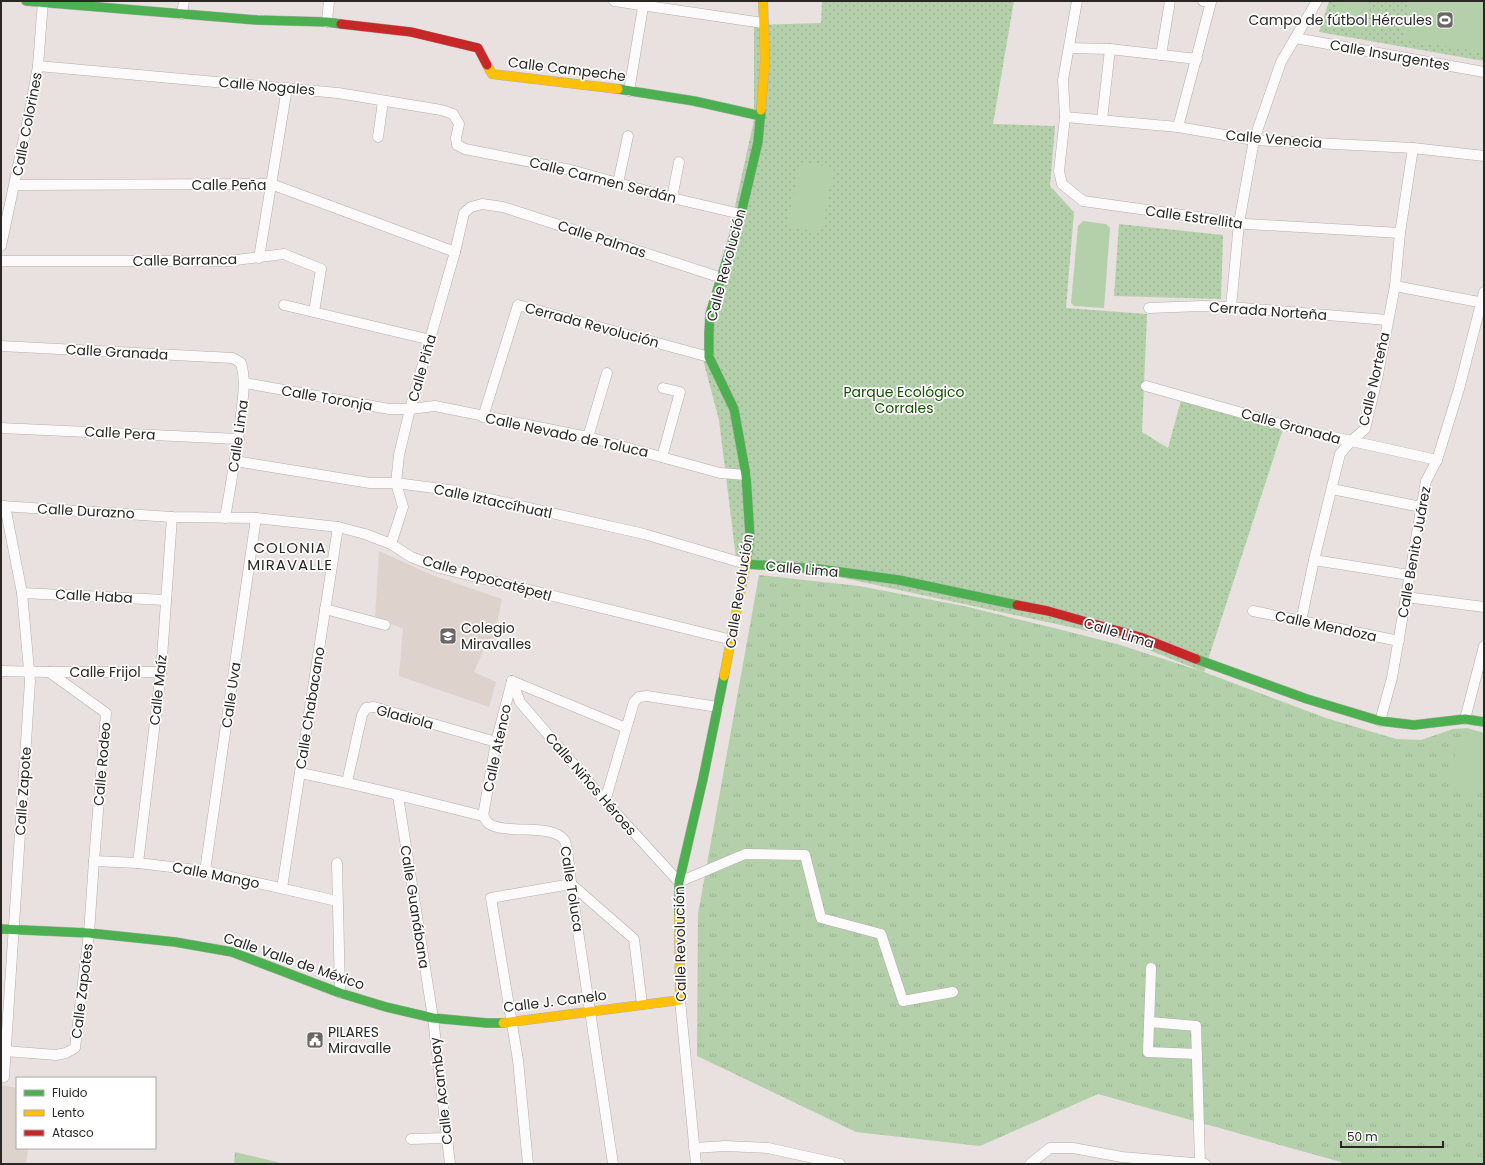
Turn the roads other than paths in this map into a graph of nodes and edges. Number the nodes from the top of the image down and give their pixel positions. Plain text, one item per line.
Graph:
1 (26, 1) edge
2 (184, 1) edge
3 (329, 1) edge
4 (614, 1) edge
5 (762, 1) edge
6 (1077, 1) edge
7 (1170, 1) edge
8 (1208, 1) edge
9 (1317, 1) edge
10 (43, 2) edge
11 (644, 4) edge
12 (120, 5) edge
13 (182, 14) junction
14 (327, 22) junction
15 (763, 23) junction
16 (1295, 38) junction
17 (1069, 48) junction
18 (1110, 49) junction
19 (1161, 55) junction
20 (1197, 59) junction
21 (38, 66) junction
22 (1484, 72) edge
23 (287, 88) junction
24 (629, 91) junction
25 (382, 100) junction
26 (761, 116) junction
27 (1065, 117) junction
28 (1102, 120) junction
29 (1178, 127) junction
30 (628, 136) dead end
31 (378, 137) dead end
32 (1254, 140) junction
33 (1413, 148) junction
34 (465, 149) joint
35 (1484, 156) edge
36 (679, 162) dead end
37 (618, 183) junction
38 (271, 184) junction
39 (15, 185) junction
40 (672, 198) junction
41 (482, 204) joint
42 (741, 214) junction
43 (1239, 223) junction
44 (1400, 233) junction
45 (1, 246) edge
46 (455, 252) junction
47 (259, 258) junction
48 (1, 261) edge
49 (722, 278) junction
50 (1395, 286) junction
51 (1483, 299) edge
52 (284, 305) dead end
53 (1231, 307) junction
54 (1149, 308) dead end
55 (314, 312) junction
56 (1387, 320) junction
57 (431, 340) junction
58 (1, 346) edge
59 (709, 357) junction
60 (233, 358) joint
61 (607, 373) dead end
62 (244, 383) junction
63 (1146, 386) dead end
64 (663, 388) dead end
65 (410, 409) junction
66 (484, 417) junction
67 (1, 428) edge
68 (588, 437) junction
69 (238, 438) junction
70 (1351, 442) junction
71 (662, 457) junction
72 (1437, 460) junction
73 (235, 461) junction
74 (746, 475) junction
75 (396, 483) junction
76 (1332, 489) junction
77 (3, 506) edge
78 (1421, 507) junction
79 (172, 517) junction
80 (225, 518) junction
81 (256, 518) junction
82 (338, 527) junction
83 (391, 544) junction
84 (1314, 560) junction
85 (746, 564) junction
86 (1409, 575) junction
87 (22, 592) junction
88 (1406, 597) junction
89 (166, 600) junction
90 (1484, 607) edge
91 (325, 609) junction
92 (1252, 611) dead end
93 (1301, 621) junction
94 (385, 625) dead end
95 (732, 640) junction
96 (1399, 641) junction
97 (1484, 646) edge
98 (1481, 666) edge
99 (1, 672) edge
100 (29, 672) junction
101 (49, 672) junction
102 (161, 672) junction
103 (512, 681) junction
104 (718, 707) junction
105 (1465, 719) junction
106 (1380, 721) junction
107 (1484, 722) edge
108 (626, 728) junction
109 (496, 742) junction
110 (300, 773) junction
111 (346, 782) junction
112 (398, 796) junction
113 (605, 801) junction
114 (483, 816) junction
115 (94, 861) junction
116 (138, 863) junction
117 (337, 863) dead end
118 (205, 871) junction
119 (679, 882) junction
120 (571, 884) junction
121 (282, 888) junction
122 (337, 901) junction
123 (1, 929) edge
124 (13, 930) junction
125 (89, 933) junction
126 (1151, 968) dead end
127 (953, 992) dead end
128 (340, 993) junction
129 (680, 1000) junction
130 (642, 1004) junction
131 (591, 1011) junction
132 (433, 1018) junction
133 (1150, 1022) junction
134 (511, 1023) junction
135 (5, 1051) junction
136 (1197, 1054) junction
137 (4, 1077) dead end
138 (446, 1138) junction
139 (411, 1139) dead end
140 (694, 1148) junction
141 (812, 1161) edge
142 (1121, 1161) edge
143 (450, 1164) edge
144 (528, 1164) edge
145 (613, 1164) edge
146 (696, 1164) edge
147 (840, 1164) edge
148 (1030, 1164) edge
149 (1202, 1164) edge

1 - 10 street, Calle Campeche
2 - 13 street
3 - 14 street
4 - 11 street
5 - 15 street, Calle Revolución
6 - 17 street, Calle Estrellita
7 - 19 street
8 - 20 street
9 - 16 street
10 - 12 street, Calle Campeche
10 - 21 street, Calle Colorines
11 - 15 street
11 - 24 street
12 - 13 street, Calle Campeche
13 - 14 street, Calle Campeche
14 - 24 street, Calle Campeche
15 - 26 street, Calle Revolución
16 - 22 street, Calle Insurgentes
16 - 32 street
17 - 18 street
17 - 27 street, Calle Estrellita
18 - 19 street
18 - 28 street
19 - 20 street
20 - 29 street
21 - 23 street, Calle Nogales
21 - 39 street, Calle Colorines
23 - 25 street, Calle Nogales
23 - 38 street
24 - 26 street, Calle Campeche
25 - 31 street
25 - 34 street, Calle Nogales
26 - 42 street, Calle Revolución
27 - 28 street, Calle Venecia
27 - 43 street, Calle Estrellita
28 - 29 street, Calle Venecia
29 - 32 street, Calle Venecia
30 - 37 street
32 - 33 street, Calle Venecia
32 - 43 street
33 - 35 street, Calle Venecia
33 - 44 street, Calle Norteña
34 - 37 street, Calle Carmen Serdán
36 - 40 street
37 - 40 street, Calle Carmen Serdán
38 - 39 street, Calle Peña
38 - 46 street, Calle Peña
38 - 47 street
39 - 45 street, Calle Colorines
40 - 42 street, Calle Carmen Serdán
41 - 46 street, Calle Piña
41 - 49 street, Calle Palmas
42 - 49 street, Calle Revolución
43 - 44 street, Calle Estrellita
43 - 53 street
44 - 50 street, Calle Norteña
46 - 57 street, Calle Piña
47 - 48 street, Calle Barranca
47 - 55 street, Calle Barranca
49 - 59 street, Calle Revolución
50 - 51 street
50 - 56 street, Calle Norteña
51 - 72 street, Calle Benito Juárez
52 - 55 street
53 - 54 street, Cerrada Norteña
53 - 56 street, Cerrada Norteña
55 - 57 street
56 - 70 street, Calle Norteña
57 - 65 street, Calle Piña
58 - 60 street, Calle Granada
59 - 66 street, Cerrada Revolución
59 - 74 street, Calle Revolución
60 - 62 street, Calle Lima
61 - 68 street
62 - 65 street, Calle Toronja
62 - 69 street, Calle Lima
63 - 70 street, Calle Granada
64 - 71 street
65 - 66 street, Calle Nevado de Toluca
65 - 75 street, Calle Piña
66 - 68 street, Calle Nevado de Toluca
67 - 69 street, Calle Pera
68 - 71 street, Calle Nevado de Toluca
69 - 73 street, Calle Lima
70 - 72 street, Calle Granada
70 - 76 street, Calle Norteña
71 - 74 street, Calle Nevado de Toluca
72 - 78 street, Calle Benito Juárez
73 - 75 street, Calle Iztaccíhuatl
73 - 80 street, Calle Lima
74 - 85 street, Calle Revolución
75 - 83 street, Calle Piña
75 - 85 street, Calle Iztaccíhuatl
76 - 78 street
76 - 84 street, Calle Norteña
77 - 79 street, Calle Durazno
77 - 87 street, Calle Zapote
78 - 86 street, Calle Benito Juárez
79 - 80 street, Calle Popocatépetl
79 - 89 street, Calle Maíz
80 - 81 street, Calle Popocatépetl
81 - 82 street, Calle Popocatépetl
81 - 118 street, Calle Uva
82 - 83 street, Calle Popocatépetl
82 - 91 street, Calle Chabacano
83 - 95 street, Calle Popocatépetl
84 - 86 street
84 - 93 street, Calle Norteña
85 - 95 street, Calle Revolución
85 - 106 street, Calle Lima
86 - 88 street, Calle Benito Juárez
87 - 89 street, Calle Haba
87 - 100 street, Calle Zapote
88 - 90 street
88 - 96 street, Calle Benito Juárez
89 - 102 street, Calle Maíz
91 - 94 street
91 - 110 street, Calle Chabacano
92 - 93 street, Calle Mendoza
93 - 96 street, Calle Mendoza
95 - 104 street, Calle Revolución
96 - 106 street, Calle Benito Juárez
97 - 98 street
98 - 105 street
99 - 100 street
100 - 101 street
100 - 124 street, Calle Zapote
101 - 102 street, Calle Frijol
101 - 115 street, Calle Rodeo
102 - 116 street, Calle Maíz
103 - 108 street
103 - 109 street, Calle Atenco
103 - 113 street, Calle Niños Héroes
104 - 108 street
104 - 119 street, Calle Revolución
105 - 106 street, Calle Lima
105 - 107 street, Calle Lima
108 - 113 street
109 - 111 street, Gladiola
109 - 114 street, Calle Atenco
110 - 111 street, Calle Toluca
110 - 121 street, Calle Chabacano
111 - 112 street, Calle Toluca
112 - 114 street, Calle Toluca
112 - 132 street, Calle Guanábana
113 - 119 street, Calle Niños Héroes
114 - 120 street, Calle Toluca
115 - 116 street, Calle Mango
115 - 125 street, Calle Rodeo
116 - 118 street, Calle Mango
117 - 122 street
118 - 121 street, Calle Mango
119 - 127 street
119 - 129 street, Calle Revolución
120 - 130 street
120 - 131 street, Calle Toluca
120 - 134 street
121 - 122 street, Calle Mango
122 - 128 street
123 - 124 street, Calle Valle de México
124 - 125 street, Calle Valle de México
124 - 135 street, Calle Zapote
125 - 128 street, Calle Valle de México
125 - 135 street, Calle Zapotes
126 - 133 street
128 - 132 street, Calle Valle de México
129 - 130 street, Calle J. Canelo
129 - 140 street, Calle Revolución
130 - 131 street, Calle J. Canelo
131 - 134 street, Calle J. Canelo
131 - 145 street, Calle Toluca
132 - 134 street, Calle J. Canelo
132 - 138 street, Calle Acambay
133 - 136 street
133 - 136 street
134 - 144 street
135 - 137 street, Calle Zapote
136 - 149 street
138 - 139 street
138 - 143 street, Calle Acambay
140 - 141 street
140 - 146 street, Calle Revolución
141 - 147 street
142 - 148 street
142 - 149 street

